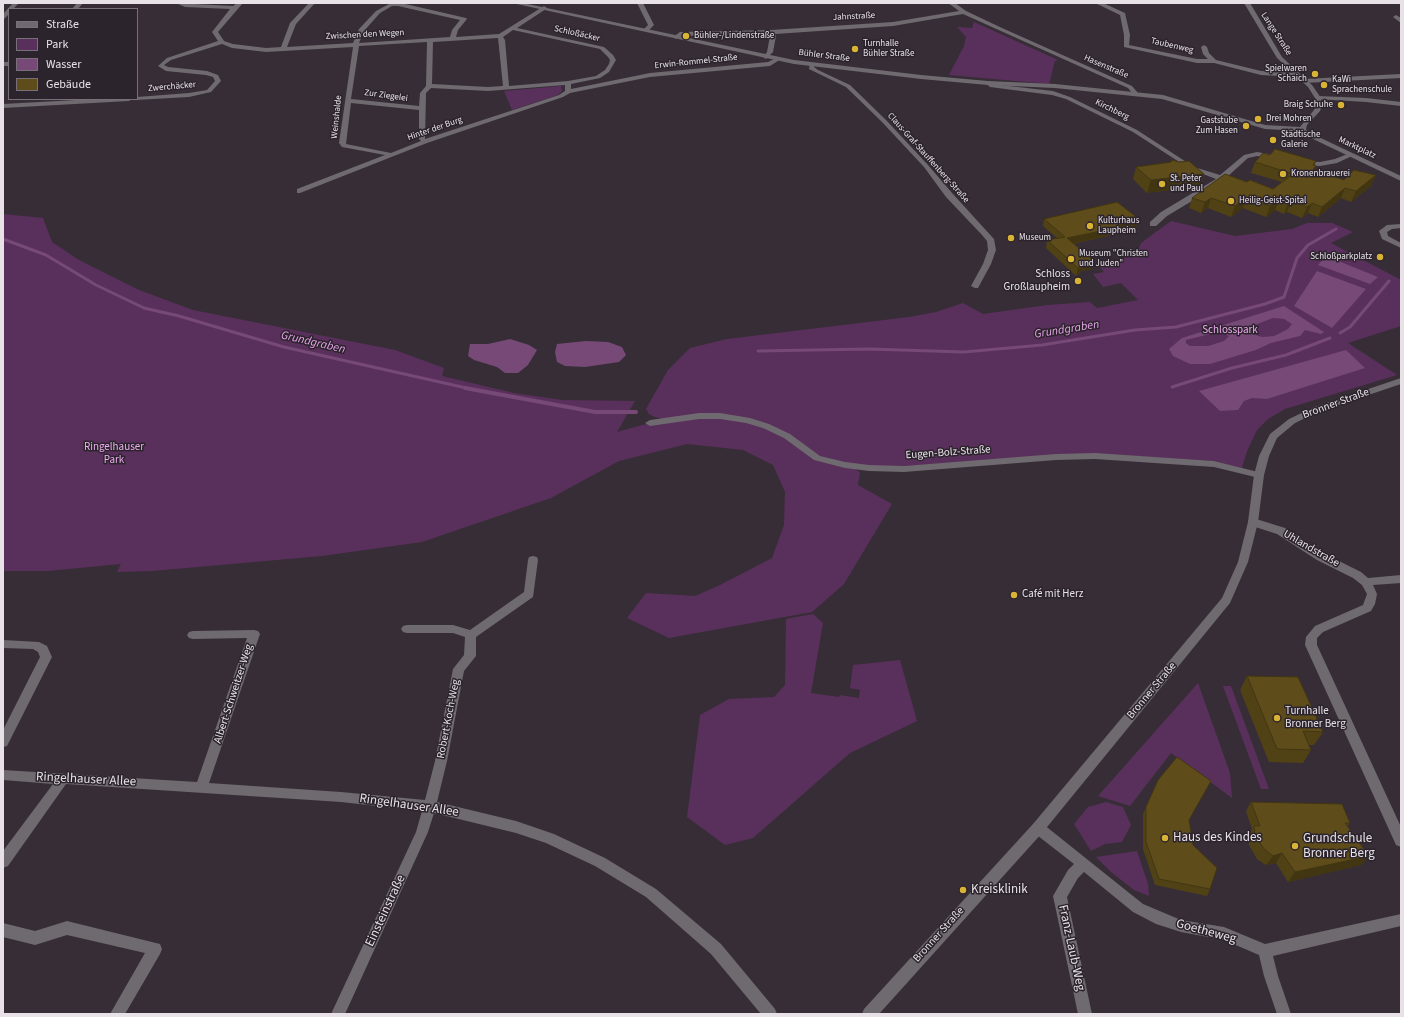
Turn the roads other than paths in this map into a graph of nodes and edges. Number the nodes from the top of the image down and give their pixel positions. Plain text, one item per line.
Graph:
1 (179, 3) edge
2 (240, 3) edge
3 (312, 3) edge
4 (515, 3) edge
5 (640, 3) edge
6 (951, 3) edge
7 (1098, 3) edge
8 (1247, 3) edge
9 (234, 8) junction
10 (544, 8) junction
11 (8, 11) edge
12 (964, 12) junction
13 (3, 18) edge
14 (514, 29) junction
15 (646, 30) junction
16 (771, 32) junction
17 (500, 36) junction
18 (676, 37) junction
19 (454, 39) junction
20 (430, 40) junction
21 (222, 42) junction
22 (356, 45) junction
23 (1204, 47) dead end
24 (283, 49) junction
25 (766, 57) junction
26 (778, 59) junction
27 (1214, 61) junction
28 (812, 64) junction
29 (602, 74) junction
30 (1297, 76) junction
31 (1401, 76) edge
32 (614, 81) junction
33 (1304, 81) junction
34 (568, 83) junction
35 (988, 83) junction
36 (429, 86) junction
37 (506, 88) junction
38 (568, 92) junction
39 (1135, 93) junction
40 (138, 98) edge
41 (1318, 98) junction
42 (84, 100) edge
43 (348, 101) junction
44 (20, 102) edge
45 (1401, 104) edge
46 (3, 106) edge
47 (422, 108) junction
48 (1260, 125) joint
49 (1303, 129) junction
50 (425, 142) junction
51 (389, 155) junction
52 (1350, 155) junction
53 (1282, 159) edge
54 (1294, 162) edge
55 (1220, 178) junction
56 (1401, 179) edge
57 (300, 191) dead end
58 (1154, 224) dead end
59 (1401, 226) edge
60 (1401, 246) edge
61 (975, 286) dead end
62 (1401, 381) edge
63 (650, 423) dead end
64 (1259, 475) junction
65 (1253, 522) junction
66 (533, 560) dead end
67 (1401, 579) edge
68 (1366, 582) junction
69 (407, 629) dead end
70 (193, 635) dead end
71 (472, 635) junction
72 (3, 644) edge
73 (3, 742) edge
74 (3, 775) edge
75 (63, 779) junction
76 (201, 787) junction
77 (430, 806) junction
78 (1038, 828) junction
79 (1401, 841) edge
80 (3, 862) edge
81 (1083, 864) junction
82 (1401, 920) edge
83 (3, 930) edge
84 (1265, 951) junction
85 (117, 1014) edge
86 (338, 1014) edge
87 (770, 1014) edge
88 (869, 1014) edge
89 (1085, 1014) edge
90 (1284, 1014) edge

1 - 9 street
2 - 9 street
3 - 24 street
4 - 10 street, Bühler Straße
5 - 15 street
6 - 12 street, Hasenstraße
7 - 27 street, Taubenweg
8 - 30 street, Lange Straße
9 - 21 street
10 - 14 street, Zwischen den Wegen
10 - 15 street, Bühler Straße
11 - 13 street
12 - 16 street, Jahnstraße
12 - 39 street, Hasenstraße
14 - 17 street, Zwischen den Wegen
14 - 29 street, Schloßäcker
15 - 18 street, Bühler Straße
16 - 18 street, Jahnstraße
16 - 25 street
17 - 19 street, Zwischen den Wegen
17 - 37 street
18 - 25 street, Bühler Straße
19 - 20 street, Zwischen den Wegen
19 - 22 street, Weinshalde
20 - 22 street, Zwischen den Wegen
20 - 36 street, Zur Ziegelei
21 - 24 street, Zwischen den Wegen
21 - 40 street, Zwerchäcker
22 - 24 street, Zwischen den Wegen
22 - 43 street, Weinshalde
23 - 27 street, Taubenweg
25 - 26 street, Bühler Straße
26 - 28 street, Bühler Straße
26 - 32 street, Erwin-Rommel-Straße
27 - 30 street, Taubenweg
28 - 35 street, Bühler Straße
28 - 61 street, Claus-Graf-Stauffenberg-Straße
29 - 32 street
29 - 34 street
30 - 33 street, Lange Straße
31 - 33 street
32 - 38 street, Erwin-Rommel-Straße
33 - 41 street, Lange Straße
34 - 37 street
34 - 38 street
35 - 39 street, Bühler Straße
35 - 55 street, Kirchberg
36 - 37 street
36 - 47 street, Zur Ziegelei
38 - 50 street, Hinter der Burg
39 - 48 street, Hasenstraße
41 - 45 street
41 - 49 street
42 - 44 street
43 - 47 street, Zur Ziegelei
43 - 51 street, Weinshalde
44 - 46 street
47 - 50 street, Zur Ziegelei
48 - 49 street, Marktplatz
49 - 52 street, Marktplatz
50 - 51 street, Hinter der Burg
51 - 57 street, Hinter der Burg
52 - 54 street
52 - 56 street, Marktplatz
53 - 55 street
55 - 58 street
59 - 60 street
62 - 64 street, Bronner Straße
63 - 64 street, Eugen-Bolz-Straße
64 - 65 street, Bronner Straße
65 - 68 street, Uhlandstraße
65 - 78 street, Bronner Straße
66 - 71 street
67 - 68 street
68 - 79 street
69 - 71 street
70 - 76 street, Albert-Schweitzer-Weg
71 - 77 street, Robert-Koch-Weg
72 - 73 street
74 - 75 street, Ringelhauser Allee
75 - 76 street, Ringelhauser Allee
75 - 80 street
76 - 77 street, Ringelhauser Allee
77 - 86 street, Einsteinstraße
77 - 87 street, Ringelhauser Allee
78 - 81 street, Goetheweg
78 - 88 street, Bronner Straße
81 - 84 street, Goetheweg
81 - 89 street, Franz-Laub-Weg
82 - 84 street
83 - 85 street
84 - 90 street

